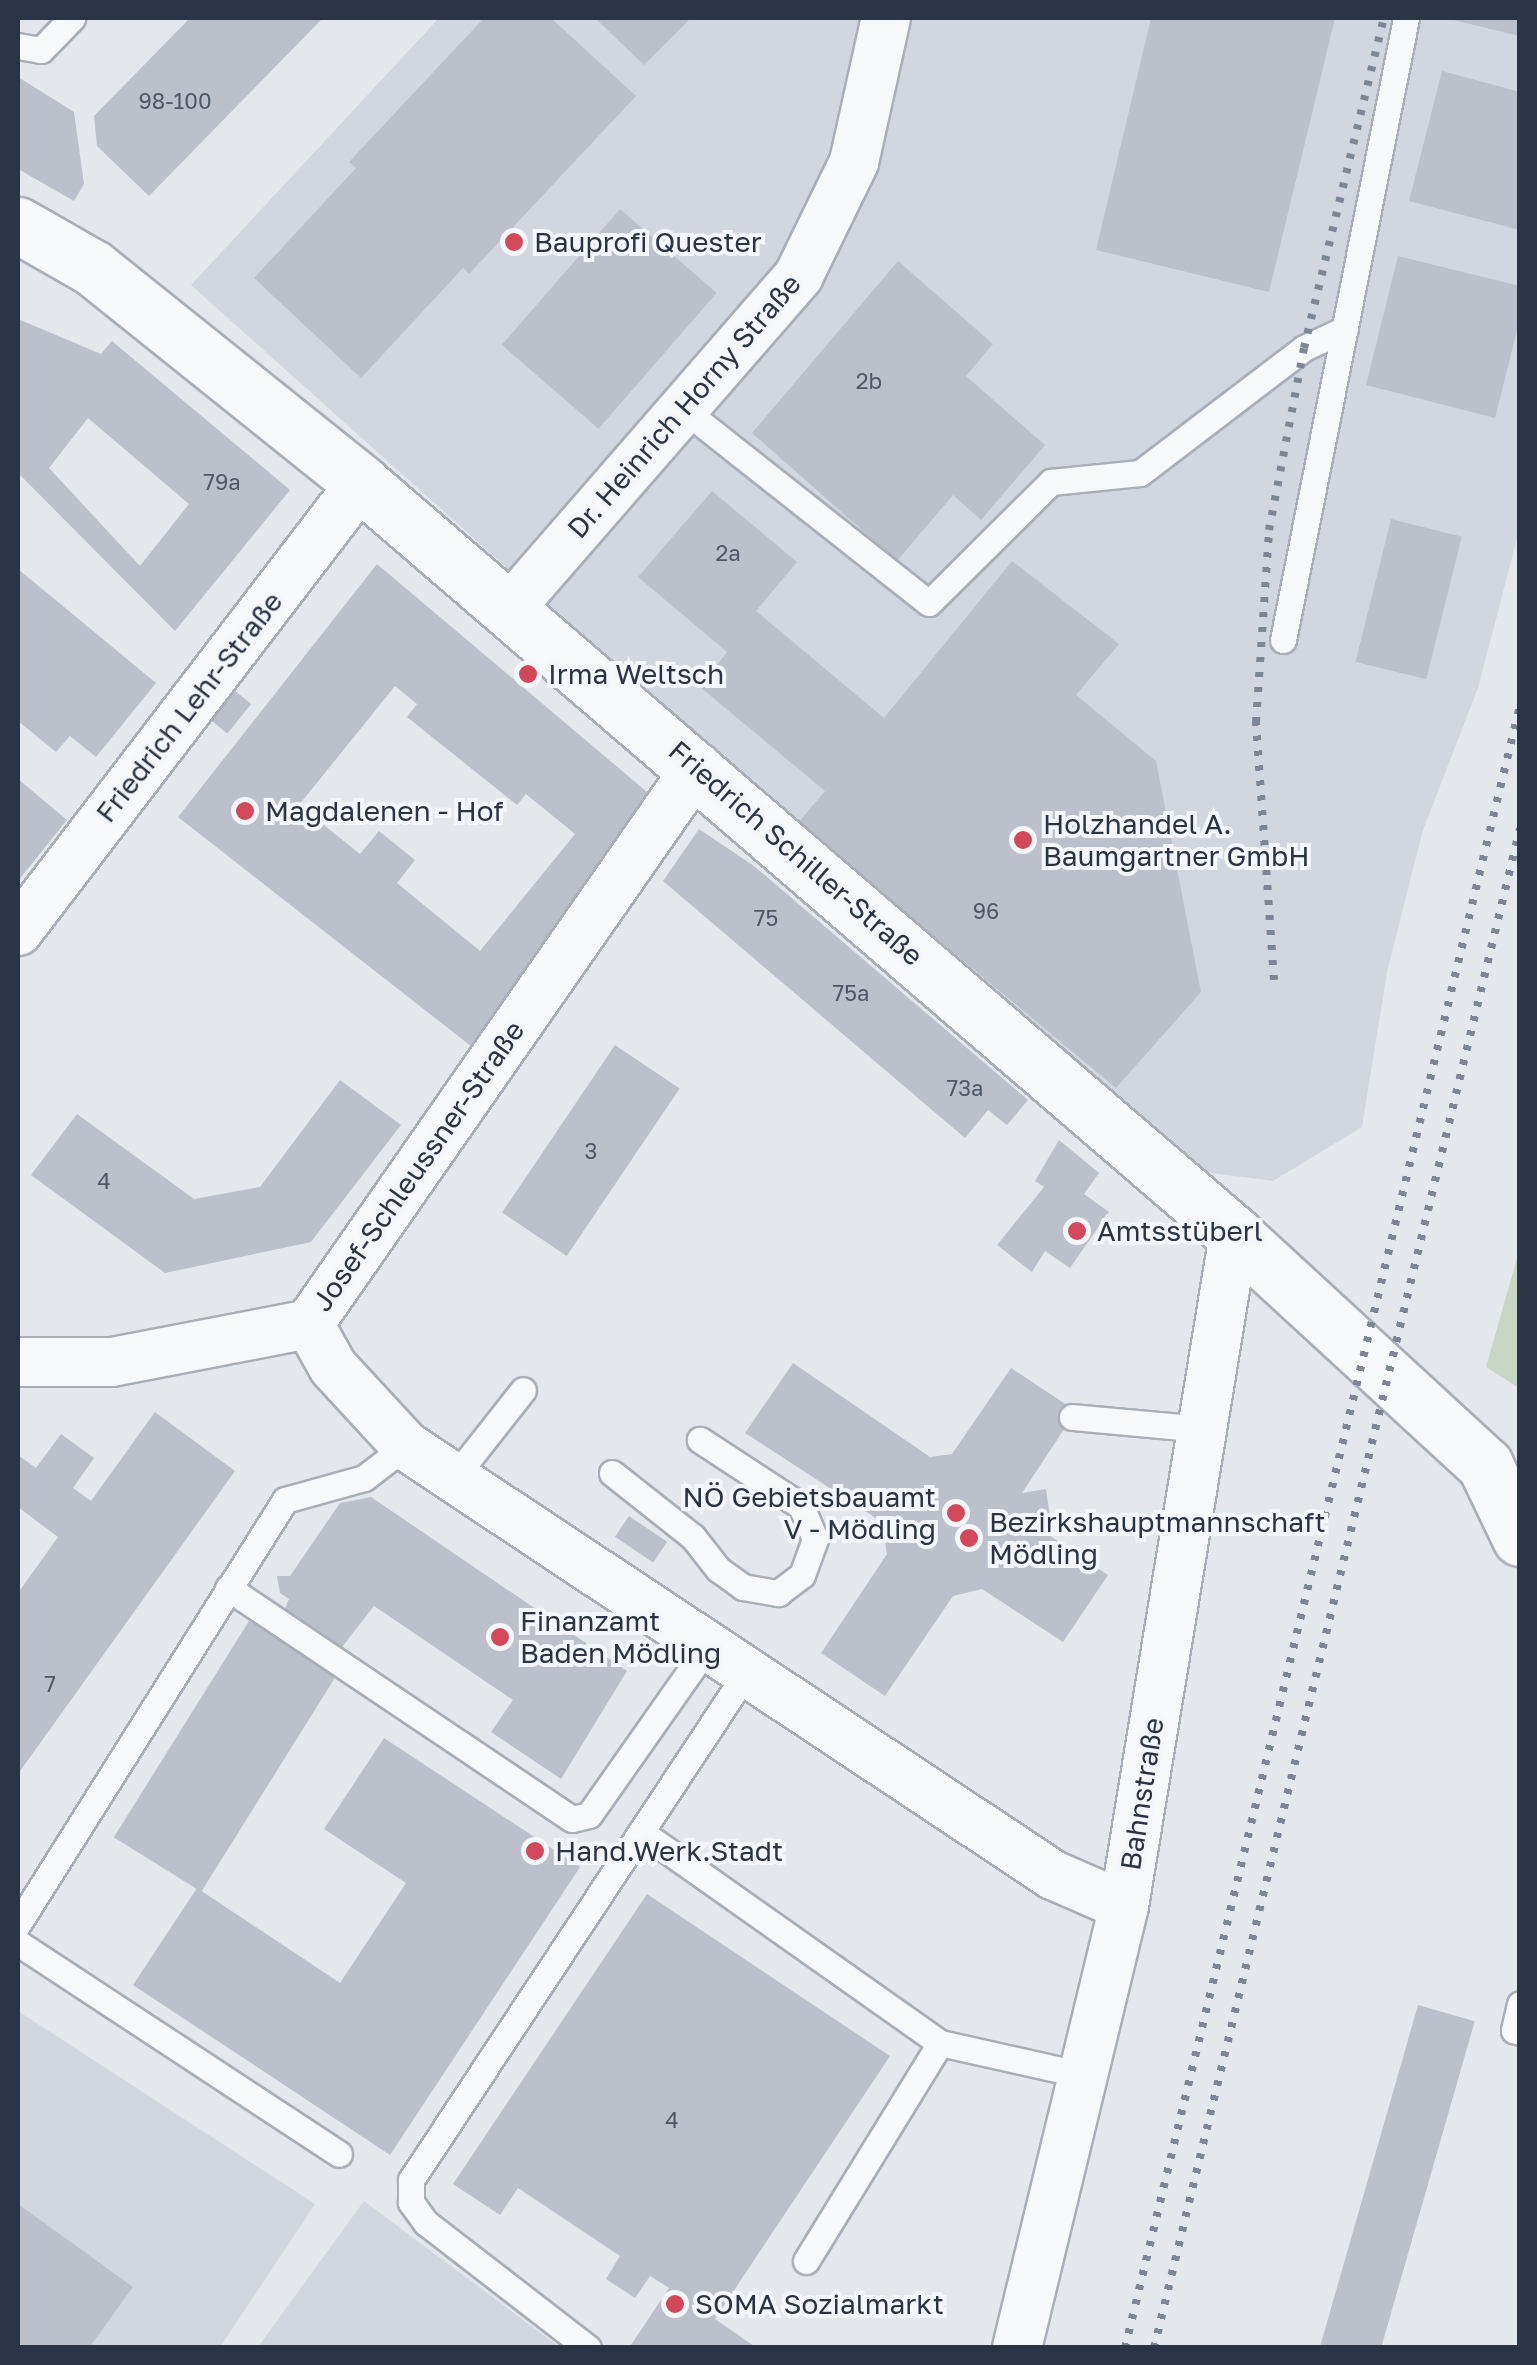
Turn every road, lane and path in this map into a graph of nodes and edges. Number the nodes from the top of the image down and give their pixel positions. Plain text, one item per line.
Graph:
1 (72, 18) edge
2 (886, 18) edge
3 (1406, 18) edge
4 (18, 46) edge
5 (18, 225) edge
6 (1344, 329) junction
7 (683, 409) junction
8 (360, 483) junction
9 (510, 608) junction
10 (1283, 640) dead end
11 (697, 767) junction
12 (18, 931) edge
13 (1234, 1234) junction
14 (309, 1324) junction
15 (18, 1362) edge
16 (523, 1390) dead end
17 (1072, 1416) dead end
18 (1204, 1429) junction
19 (700, 1440) dead end
20 (406, 1446) junction
21 (612, 1473) dead end
22 (452, 1480) junction
23 (1516, 1522) edge
24 (228, 1588) junction
25 (709, 1644) junction
26 (748, 1670) junction
27 (641, 1832) junction
28 (1124, 1906) junction
29 (18, 1924) edge
30 (18, 1942) edge
31 (1520, 2004) edge
32 (1520, 2032) edge
33 (940, 2043) junction
34 (1083, 2075) junction
35 (339, 2154) dead end
36 (806, 2261) dead end
37 (588, 2348) edge
38 (1018, 2348) edge

1 - 4 lane
2 - 7 street, Dr. Heinrich Horny Straße
3 - 6 lane
5 - 8 street, Friedrich Schiller-Straße
6 - 7 lane
6 - 10 lane
7 - 9 street, Dr. Heinrich Horny Straße
8 - 9 street, Friedrich Schiller-Straße
8 - 12 street, Friedrich Lehr-Straße
9 - 11 street, Friedrich Schiller-Straße
11 - 13 street, Friedrich Schiller-Straße
11 - 14 street, Josef-Schleussner-Straße
13 - 18 street, Bahnstraße
13 - 23 street, Friedrich Schiller-Straße
14 - 15 street, Josef-Schleussner-Straße
14 - 20 street
16 - 22 lane
17 - 18 lane
18 - 28 street, Bahnstraße
19 - 21 lane
20 - 22 street
20 - 24 lane
22 - 25 street
24 - 25 lane
24 - 29 lane
25 - 26 street
26 - 27 lane
26 - 28 street
27 - 33 lane
27 - 37 lane
28 - 34 street, Bahnstraße
30 - 35 lane
31 - 32 lane
33 - 34 lane
33 - 36 lane
34 - 38 street, Bahnstraße

